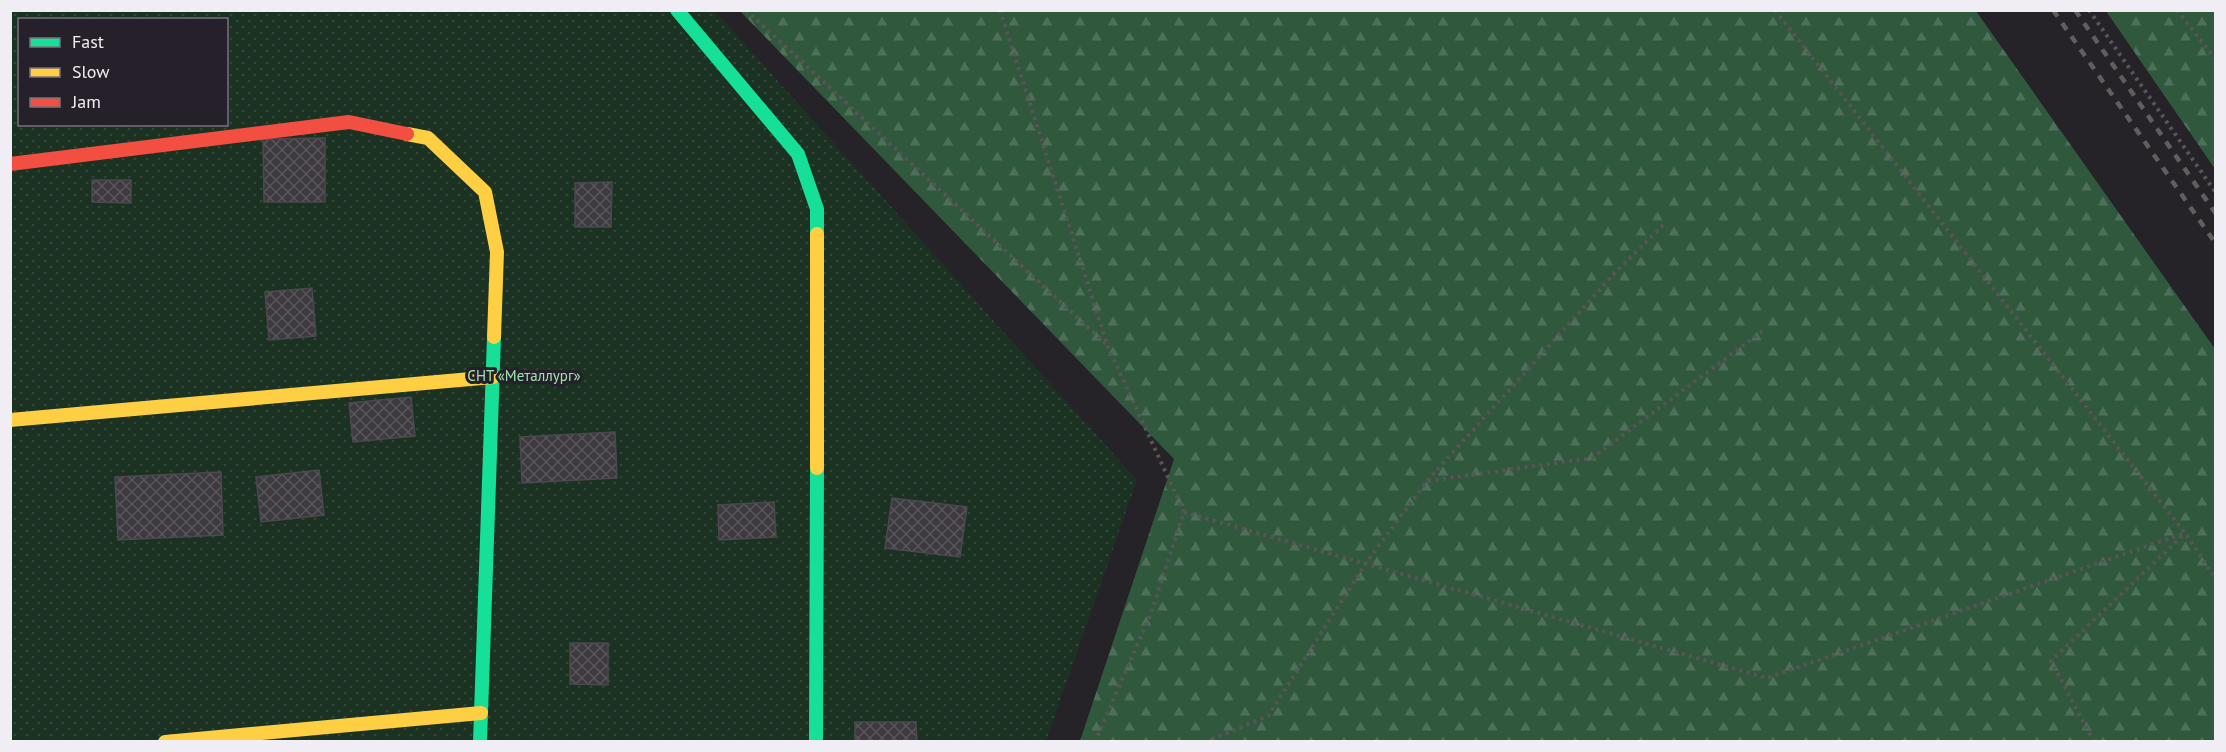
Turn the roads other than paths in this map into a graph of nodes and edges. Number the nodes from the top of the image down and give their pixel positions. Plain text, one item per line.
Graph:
1 (677, 10) edge
2 (10, 164) edge
3 (493, 377) junction
4 (10, 420) edge
5 (481, 713) junction
6 (165, 741) edge
7 (480, 741) edge
8 (816, 741) edge

1 - 8 street
2 - 3 street
3 - 4 street
3 - 5 street
5 - 6 street
5 - 7 street

